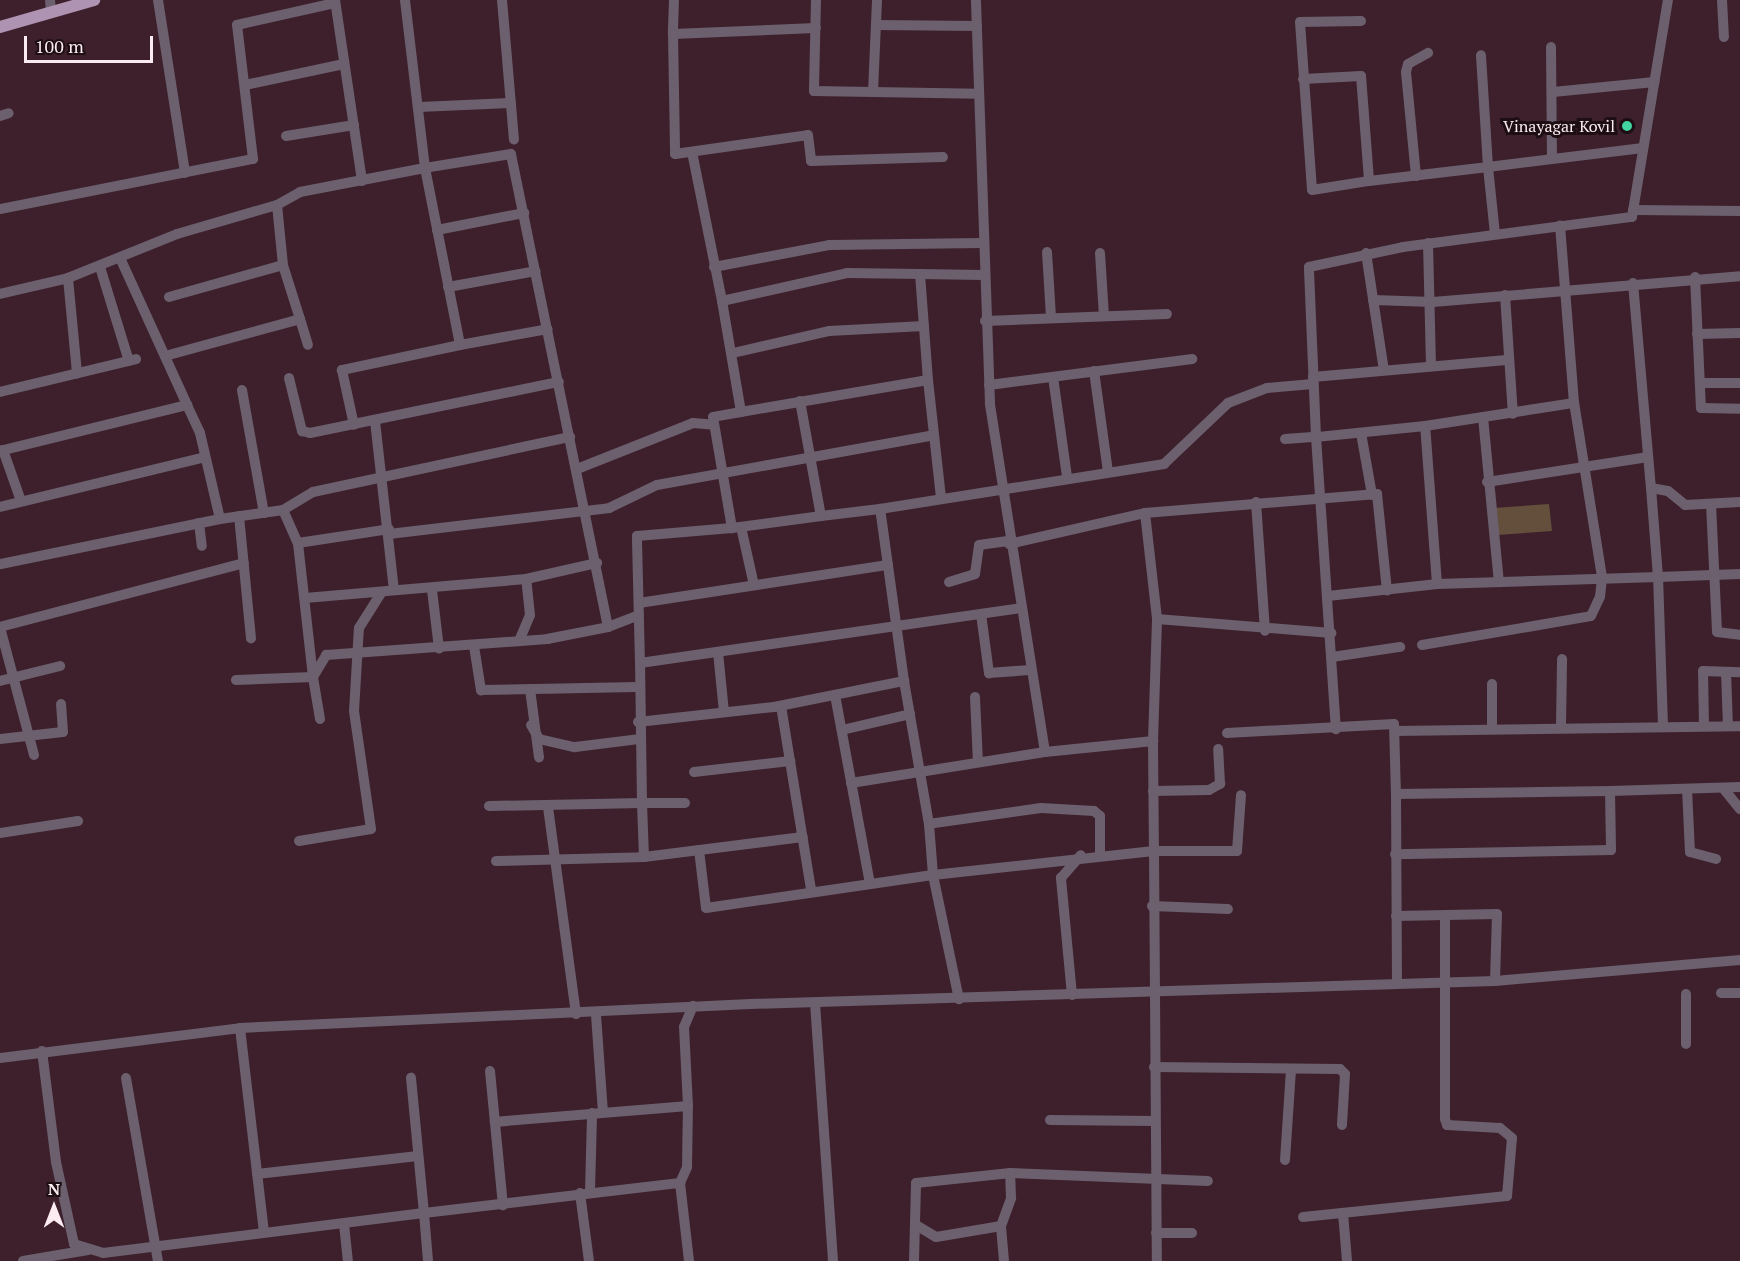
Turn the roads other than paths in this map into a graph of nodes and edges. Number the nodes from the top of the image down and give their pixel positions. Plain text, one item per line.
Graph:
1 (94, 0) edge
2 (158, 0) edge
3 (405, 0) edge
4 (502, 0) edge
5 (674, 0) edge
6 (816, 0) edge
7 (877, 0) edge
8 (976, 0) edge
9 (1668, 0) edge
10 (1722, 0) edge
11 (335, 2) edge
12 (50, 6) edge
13 (1361, 21) dead end
14 (876, 25) junction
15 (976, 26) junction
16 (0, 27) edge
17 (816, 28) junction
18 (673, 34) junction
19 (1724, 37) dead end
20 (1551, 46) dead end
21 (1428, 53) dead end
22 (1481, 55) dead end
23 (344, 64) junction
24 (1303, 79) junction
25 (1655, 82) junction
26 (245, 85) junction
27 (873, 92) junction
28 (1552, 92) junction
29 (978, 94) junction
30 (510, 103) junction
31 (419, 107) junction
32 (354, 125) junction
33 (286, 136) dead end
34 (514, 140) dead end
35 (1643, 148) junction
36 (692, 152) junction
37 (942, 157) dead end
38 (1552, 158) junction
39 (1488, 167) junction
40 (425, 168) junction
41 (185, 172) junction
42 (1416, 176) junction
43 (362, 181) junction
44 (1369, 181) junction
45 (277, 205) junction
46 (0, 209) edge
47 (1633, 210) junction
48 (1740, 211) edge
49 (524, 213) junction
50 (1560, 226) junction
51 (437, 230) junction
52 (1495, 234) junction
53 (981, 243) junction
54 (1428, 243) junction
55 (1047, 252) dead end
56 (1100, 253) dead end
57 (1366, 253) junction
58 (121, 260) junction
59 (283, 264) junction
60 (100, 267) junction
61 (714, 267) junction
62 (536, 271) junction
63 (920, 274) junction
64 (983, 275) junction
65 (1740, 276) edge
66 (1695, 277) junction
67 (68, 278) junction
68 (1633, 283) junction
69 (448, 287) junction
70 (1565, 290) junction
71 (0, 294) edge
72 (1505, 295) junction
73 (169, 297) dead end
74 (1373, 300) junction
75 (722, 301) junction
76 (1433, 302) junction
77 (1167, 314) dead end
78 (1104, 316) junction
79 (1051, 318) junction
80 (300, 320) junction
81 (985, 321) junction
82 (924, 326) junction
83 (548, 329) junction
84 (1740, 333) edge
85 (1697, 334) junction
86 (308, 345) dead end
87 (460, 345) junction
88 (733, 353) junction
89 (165, 356) junction
90 (1191, 359) dead end
91 (1509, 360) junction
92 (1431, 363) junction
93 (1384, 370) junction
94 (1094, 372) junction
95 (77, 374) junction
96 (1053, 377) junction
97 (289, 378) dead end
98 (928, 380) junction
99 (1313, 381) junction
100 (559, 382) junction
101 (1700, 383) junction
102 (1738, 383) dead end
103 (989, 385) junction
104 (242, 390) dead end
105 (0, 392) edge
106 (800, 401) junction
107 (1574, 403) junction
108 (187, 405) junction
109 (1740, 409) edge
110 (741, 412) junction
111 (1513, 414) junction
112 (1483, 417) junction
113 (375, 421) junction
114 (354, 425) junction
115 (714, 425) junction
116 (1425, 426) junction
117 (1361, 433) junction
118 (934, 435) junction
119 (570, 437) junction
120 (1316, 437) junction
121 (1286, 439) dead end
122 (2, 450) edge
123 (810, 454) junction
124 (1648, 457) junction
125 (205, 458) junction
126 (1585, 467) junction
127 (578, 469) junction
128 (721, 472) junction
129 (1108, 472) junction
130 (1067, 477) junction
131 (383, 479) junction
132 (1487, 483) junction
133 (999, 487) junction
134 (1651, 488) junction
135 (1372, 495) junction
136 (1320, 497) junction
137 (941, 498) junction
138 (21, 501) junction
139 (1256, 502) junction
140 (1740, 502) edge
141 (1711, 504) junction
142 (0, 507) edge
143 (586, 508) junction
144 (880, 509) junction
145 (283, 510) junction
146 (264, 513) junction
147 (1145, 513) junction
148 (239, 516) junction
149 (821, 516) junction
150 (220, 519) junction
151 (199, 523) junction
152 (736, 527) junction
153 (389, 531) junction
154 (298, 543) junction
155 (1008, 543) junction
156 (202, 546) dead end
157 (244, 563) junction
158 (597, 563) junction
159 (0, 564) edge
160 (888, 565) junction
161 (1740, 574) edge
162 (1715, 575) junction
163 (1602, 577) junction
164 (1658, 577) junction
165 (526, 579) junction
166 (949, 582) dead end
167 (1499, 582) junction
168 (1437, 584) junction
169 (754, 585) junction
170 (394, 590) junction
171 (432, 590) junction
172 (1386, 590) junction
173 (381, 593) junction
174 (1328, 596) junction
175 (305, 598) junction
176 (639, 603) junction
177 (1020, 608) junction
178 (981, 614) junction
179 (639, 615) junction
180 (1157, 619) junction
181 (0, 626) edge
182 (897, 626) junction
183 (608, 627) junction
184 (1265, 631) junction
185 (1330, 633) junction
186 (1740, 635) edge
187 (252, 638) dead end
188 (519, 641) junction
189 (1422, 645) dead end
190 (474, 646) junction
191 (1400, 647) dead end
192 (439, 649) junction
193 (718, 652) junction
194 (357, 653) junction
195 (1332, 657) junction
196 (1562, 659) dead end
197 (640, 663) junction
198 (60, 666) dead end
199 (1030, 670) junction
200 (1726, 672) junction
201 (1740, 672) edge
202 (15, 677) junction
203 (313, 677) junction
204 (236, 680) dead end
205 (0, 681) edge
206 (904, 681) junction
207 (1492, 684) dead end
208 (637, 687) junction
209 (530, 689) junction
210 (835, 695) junction
211 (975, 697) dead end
212 (61, 704) dead end
213 (781, 706) junction
214 (724, 712) junction
215 (910, 714) junction
216 (320, 718) dead end
217 (638, 722) junction
218 (531, 725) junction
219 (1492, 726) junction
220 (1561, 726) junction
221 (1663, 726) junction
222 (1704, 726) junction
223 (1728, 726) junction
224 (1740, 726) edge
225 (1336, 729) junction
226 (842, 730) junction
227 (1395, 731) junction
228 (28, 732) junction
229 (1227, 733) dead end
230 (0, 739) edge
231 (639, 739) junction
232 (1153, 741) junction
233 (1218, 749) dead end
234 (1045, 752) junction
235 (34, 755) dead end
236 (539, 757) dead end
237 (790, 761) junction
238 (978, 762) junction
239 (920, 770) junction
240 (694, 772) dead end
241 (851, 783) junction
242 (1740, 787) edge
243 (1723, 788) junction
244 (1687, 789) junction
245 (1153, 791) junction
246 (1610, 791) junction
247 (1396, 794) junction
248 (1241, 795) dead end
249 (642, 803) junction
250 (686, 803) dead end
251 (489, 806) dead end
252 (548, 807) junction
253 (1740, 808) edge
254 (78, 821) dead end
255 (929, 824) junction
256 (0, 833) edge
257 (803, 837) junction
258 (299, 841) dead end
259 (699, 850) junction
260 (1154, 850) junction
261 (1100, 854) junction
262 (1395, 854) junction
263 (1081, 855) junction
264 (644, 857) junction
265 (557, 859) junction
266 (1716, 859) dead end
267 (496, 861) dead end
268 (933, 874) junction
269 (870, 883) junction
270 (811, 890) junction
271 (1152, 906) junction
272 (1228, 909) dead end
273 (1445, 915) junction
274 (1396, 916) junction
275 (1740, 960) edge
276 (1495, 981) junction
277 (1447, 983) junction
278 (1397, 984) junction
279 (1721, 993) dead end
280 (1740, 993) edge
281 (1158, 994) junction
282 (1686, 994) dead end
283 (1072, 995) junction
284 (959, 999) junction
285 (815, 1004) junction
286 (693, 1006) junction
287 (576, 1014) junction
288 (596, 1015) junction
289 (240, 1028) junction
290 (1686, 1044) dead end
291 (42, 1051) junction
292 (0, 1058) edge
293 (1154, 1067) junction
294 (1291, 1069) junction
295 (490, 1071) dead end
296 (126, 1078) dead end
297 (411, 1078) dead end
298 (688, 1106) junction
299 (597, 1113) junction
300 (1050, 1120) dead end
301 (1155, 1121) junction
302 (495, 1122) junction
303 (1342, 1125) dead end
304 (417, 1156) junction
305 (1285, 1160) dead end
306 (1010, 1173) junction
307 (257, 1174) junction
308 (1156, 1180) junction
309 (1208, 1181) dead end
310 (680, 1183) junction
311 (585, 1193) junction
312 (503, 1205) junction
313 (424, 1213) junction
314 (1343, 1213) junction
315 (1303, 1217) dead end
316 (344, 1224) junction
317 (915, 1225) junction
318 (1001, 1226) junction
319 (264, 1233) junction
320 (1156, 1233) junction
321 (1191, 1233) dead end
322 (156, 1244) junction
323 (91, 1249) junction
324 (23, 1261) edge
325 (158, 1261) edge
326 (348, 1261) edge
327 (428, 1261) edge
328 (589, 1261) edge
329 (689, 1261) edge
330 (833, 1261) edge
331 (914, 1261) edge
332 (1004, 1261) edge
333 (1157, 1261) edge
334 (1347, 1261) edge

1 - 12 main road
2 - 41 street
3 - 31 street
4 - 30 street
5 - 18 street
6 - 17 street
7 - 14 street
8 - 15 street
9 - 25 street
10 - 19 street
11 - 23 street
11 - 26 street
12 - 16 main road
13 - 24 street
14 - 15 street
14 - 27 street
15 - 29 street
17 - 18 street
17 - 27 street
18 - 36 street
20 - 28 street
21 - 42 street
22 - 39 street
23 - 26 street
23 - 32 street
24 - 44 street
24 - 44 street
25 - 28 street
25 - 35 street
26 - 41 street
27 - 29 street
28 - 38 street
29 - 53 street
30 - 31 street
30 - 34 street
31 - 40 street
32 - 33 street
32 - 43 street
35 - 38 street
35 - 47 street
36 - 37 street
36 - 61 street
38 - 39 street
39 - 42 street
39 - 52 street
40 - 43 street
40 - 49 street
40 - 51 street
41 - 46 street
42 - 44 street
43 - 45 street
45 - 58 street
45 - 59 street
47 - 48 street
47 - 50 street
49 - 51 street
49 - 62 street
50 - 52 street
50 - 70 street
51 - 69 street
52 - 54 street
53 - 61 street
53 - 64 street
54 - 57 street
54 - 76 street
55 - 79 street
56 - 78 street
57 - 74 street
57 - 99 street
58 - 60 street
58 - 89 street
59 - 73 street
59 - 80 street
60 - 67 street
60 - 95 street
61 - 75 street
62 - 69 street
62 - 83 street
63 - 64 street
63 - 75 street
63 - 82 street
64 - 81 street
65 - 66 street
66 - 68 street
66 - 85 street
67 - 71 street
67 - 95 street
68 - 70 street
68 - 124 street
69 - 87 street
70 - 72 street
70 - 107 street
72 - 76 street
72 - 91 street
74 - 76 street
74 - 93 street
75 - 88 street
76 - 92 street
77 - 78 street
78 - 79 street
79 - 81 street
80 - 86 street
80 - 89 street
81 - 103 street
82 - 88 street
82 - 98 street
83 - 87 street
83 - 100 street
84 - 85 street
85 - 101 street
87 - 114 street
88 - 110 street
89 - 108 street
90 - 94 street
91 - 92 street
91 - 111 street
92 - 93 street
93 - 99 street
94 - 96 street
94 - 129 street
95 - 105 street
96 - 103 street
96 - 130 street
97 - 114 street
98 - 106 street
98 - 118 street
99 - 120 street
99 - 129 street
100 - 113 street
100 - 119 street
101 - 102 street
101 - 109 street
103 - 133 street
104 - 146 street
106 - 110 street
106 - 123 street
107 - 111 street
107 - 126 street
108 - 122 street
108 - 125 street
110 - 115 street
111 - 112 street
112 - 116 street
112 - 132 street
113 - 114 street
113 - 131 street
115 - 127 street
115 - 128 street
116 - 117 street
116 - 168 street
117 - 120 street
117 - 135 street
118 - 123 street
118 - 137 street
119 - 127 street
119 - 131 street
120 - 121 street
120 - 136 street
122 - 138 street
123 - 128 street
123 - 149 street
124 - 126 street
124 - 134 street
125 - 138 street
125 - 150 street
126 - 132 street
126 - 163 street
127 - 143 street
128 - 143 street
128 - 152 street
129 - 130 street
130 - 133 street
131 - 145 street
131 - 153 street
132 - 167 street
133 - 137 street
133 - 155 street
134 - 141 street
134 - 164 street
135 - 136 street
135 - 172 street
136 - 139 street
136 - 174 street
137 - 144 street
138 - 142 street
139 - 147 street
139 - 184 street
140 - 141 street
141 - 162 street
143 - 153 street
143 - 158 street
144 - 149 street
144 - 160 street
145 - 146 street
145 - 154 street
146 - 148 street
147 - 155 street
147 - 180 street
148 - 150 street
148 - 157 street
149 - 152 street
150 - 151 street
151 - 156 street
151 - 159 street
152 - 169 street
152 - 176 street
153 - 154 street
153 - 170 street
154 - 175 street
155 - 166 street
155 - 177 street
157 - 181 street
157 - 187 street
158 - 165 street
158 - 183 street
160 - 169 street
160 - 182 street
161 - 162 street
162 - 164 street
162 - 186 street
163 - 164 street
163 - 167 street
163 - 189 street
164 - 221 street
165 - 171 street
165 - 188 street
167 - 168 street
168 - 172 street
169 - 176 street
170 - 171 street
170 - 173 street
171 - 192 street
172 - 174 street
173 - 175 street
173 - 194 street
174 - 185 street
175 - 203 street
176 - 179 street
177 - 178 street
177 - 199 street
178 - 182 street
178 - 199 street
179 - 183 street
179 - 197 street
180 - 184 street
180 - 232 street
181 - 202 street
182 - 193 street
182 - 206 street
183 - 188 street
184 - 185 street
185 - 195 street
188 - 190 street
190 - 192 street
190 - 209 street
191 - 195 street
192 - 194 street
193 - 197 street
193 - 214 street
194 - 203 street
194 - 258 street
195 - 225 street
196 - 220 street
197 - 208 street
198 - 202 street
199 - 234 street
200 - 201 street
200 - 222 street
200 - 223 street
202 - 205 street
202 - 228 street
203 - 204 street
203 - 216 street
206 - 210 street
206 - 215 street
207 - 219 street
208 - 209 street
208 - 217 street
209 - 218 street
210 - 213 street
210 - 226 street
211 - 238 street
212 - 228 street
213 - 214 street
213 - 237 street
214 - 217 street
215 - 226 street
215 - 239 street
217 - 231 street
218 - 231 street
218 - 236 street
219 - 220 street
219 - 227 street
220 - 221 street
221 - 222 street
222 - 223 street
223 - 224 street
225 - 227 street
225 - 229 street
226 - 241 street
227 - 247 street
228 - 230 street
228 - 235 street
231 - 249 street
232 - 234 street
232 - 245 street
233 - 245 street
234 - 238 street
237 - 240 street
237 - 257 street
238 - 239 street
239 - 241 street
239 - 255 street
241 - 269 street
242 - 243 street
243 - 244 street
243 - 253 street
244 - 246 street
244 - 266 street
245 - 260 street
246 - 247 street
246 - 262 street
247 - 262 street
248 - 260 street
249 - 250 street
249 - 252 street
249 - 264 street
251 - 252 street
252 - 265 street
254 - 256 street
255 - 261 street
255 - 268 street
257 - 259 street
257 - 270 street
259 - 264 street
259 - 270 street
260 - 261 street
260 - 271 street
261 - 263 street
262 - 274 street
263 - 268 street
263 - 283 street
264 - 265 street
265 - 267 street
265 - 287 street
268 - 269 street
268 - 284 street
269 - 270 street
271 - 272 street
271 - 281 street
273 - 274 street
273 - 276 street
273 - 277 street
274 - 278 street
275 - 276 street
276 - 277 street
277 - 278 street
277 - 314 street
278 - 281 street
279 - 280 street
281 - 283 street
281 - 293 street
282 - 290 street
283 - 284 street
284 - 285 street
285 - 286 street
285 - 330 street
286 - 288 street
286 - 298 street
287 - 288 street
287 - 289 street
288 - 299 street
289 - 291 street
289 - 307 street
291 - 292 street
291 - 323 street
293 - 294 street
293 - 301 street
294 - 303 street
294 - 305 street
295 - 302 street
296 - 322 street
297 - 304 street
298 - 299 street
298 - 310 street
299 - 302 street
299 - 311 street
300 - 301 street
301 - 308 street
302 - 312 street
304 - 307 street
304 - 313 street
306 - 308 street
306 - 317 street
306 - 318 street
307 - 319 street
308 - 309 street
308 - 320 street
310 - 311 street
310 - 329 street
311 - 312 street
311 - 328 street
312 - 313 street
313 - 316 street
313 - 327 street
314 - 315 street
314 - 334 street
316 - 319 street
316 - 326 street
317 - 318 street
317 - 331 street
318 - 332 street
319 - 322 street
320 - 321 street
320 - 333 street
322 - 323 street
322 - 325 street
323 - 324 street

